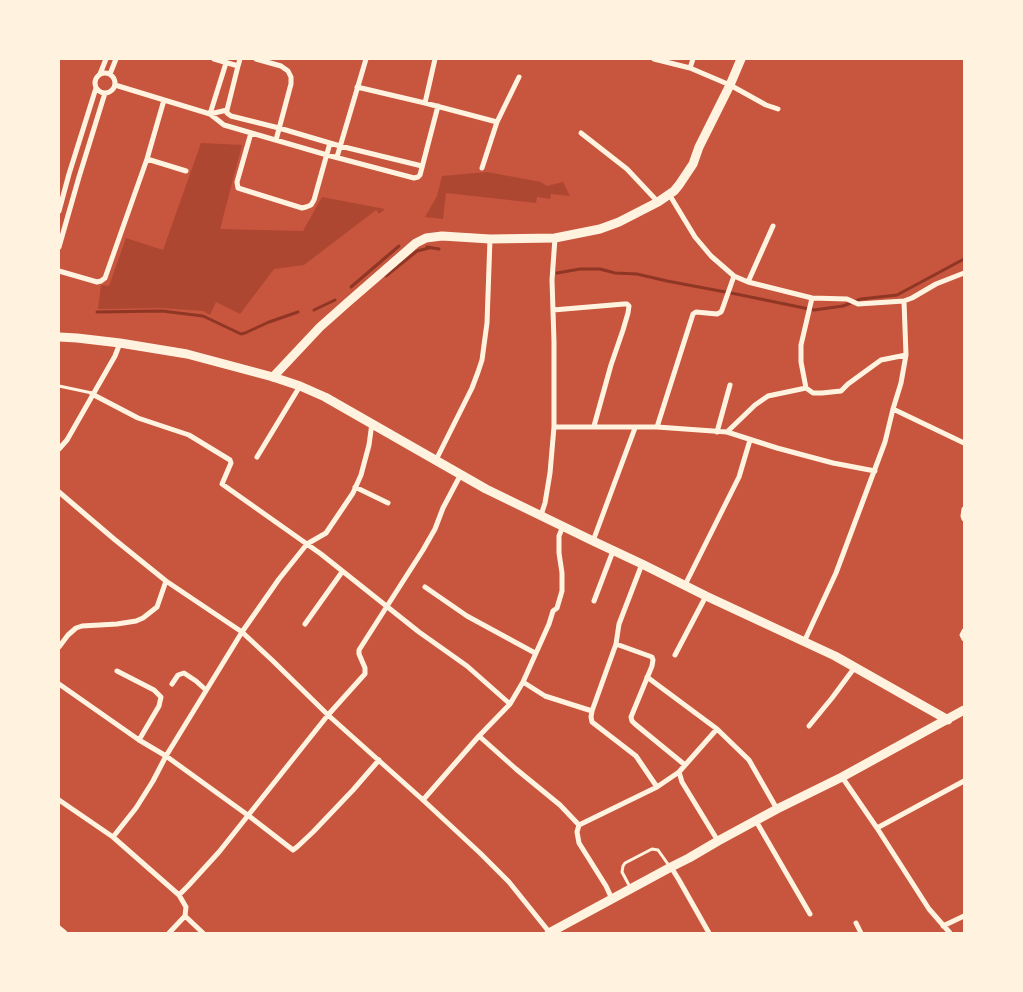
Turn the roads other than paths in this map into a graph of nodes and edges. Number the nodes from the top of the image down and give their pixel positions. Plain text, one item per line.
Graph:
1 (106, 59) edge
2 (116, 59) edge
3 (214, 59) edge
4 (240, 59) edge
5 (256, 59) edge
6 (366, 59) edge
7 (435, 59) edge
8 (654, 59) edge
9 (693, 59) edge
10 (741, 59) edge
11 (226, 63) junction
12 (238, 66) junction
13 (690, 68) junction
14 (100, 74) junction
15 (110, 74) junction
16 (519, 77) dead end
17 (115, 85) junction
18 (730, 85) junction
19 (357, 87) junction
20 (96, 88) junction
21 (105, 93) junction
22 (164, 100) junction
23 (425, 103) junction
24 (438, 106) junction
25 (778, 109) dead end
26 (227, 110) junction
27 (210, 114) junction
28 (497, 122) junction
29 (267, 125) junction
30 (279, 128) junction
31 (251, 133) junction
32 (581, 133) dead end
33 (264, 136) junction
34 (276, 140) junction
35 (330, 143) junction
36 (340, 146) junction
37 (327, 156) junction
38 (337, 158) junction
39 (147, 159) junction
40 (422, 166) junction
41 (482, 168) dead end
42 (186, 171) dead end
43 (69, 174) junction
44 (79, 177) junction
45 (670, 194) junction
46 (658, 202) junction
47 (59, 211) edge
48 (773, 226) dead end
49 (554, 238) junction
50 (490, 239) junction
51 (59, 247) edge
52 (59, 271) edge
53 (964, 273) edge
54 (734, 276) junction
55 (748, 282) junction
56 (812, 301) junction
57 (904, 301) junction
58 (553, 310) junction
59 (59, 337) edge
60 (120, 344) junction
61 (906, 355) junction
62 (273, 377) junction
63 (730, 385) dead end
64 (59, 386) edge
65 (300, 386) junction
66 (806, 388) junction
67 (93, 394) junction
68 (893, 409) junction
69 (372, 423) junction
70 (554, 426) junction
71 (594, 426) junction
72 (657, 427) junction
73 (635, 428) junction
74 (717, 432) junction
75 (727, 432) junction
76 (750, 440) junction
77 (964, 443) edge
78 (59, 449) edge
79 (257, 457) dead end
80 (436, 460) junction
81 (875, 471) junction
82 (461, 474) junction
83 (355, 487) junction
84 (59, 492) edge
85 (388, 503) dead end
86 (541, 515) junction
87 (563, 526) junction
88 (593, 541) junction
89 (308, 544) junction
90 (613, 551) junction
91 (642, 564) junction
92 (342, 572) junction
93 (166, 581) junction
94 (684, 585) junction
95 (425, 587) dead end
96 (706, 596) junction
97 (594, 601) dead end
98 (386, 606) junction
99 (305, 624) dead end
100 (964, 631) edge
101 (242, 632) junction
102 (964, 639) edge
103 (804, 642) junction
104 (616, 644) junction
105 (59, 647) edge
106 (536, 653) junction
107 (675, 654) dead end
108 (854, 667) junction
109 (117, 671) dead end
110 (647, 677) junction
111 (523, 682) junction
112 (59, 684) edge
113 (172, 684) dead end
114 (206, 690) junction
115 (510, 704) junction
116 (964, 710) edge
117 (592, 711) junction
118 (328, 715) junction
119 (948, 720) junction
120 (809, 726) dead end
121 (717, 729) junction
122 (479, 736) junction
123 (139, 740) junction
124 (166, 756) junction
125 (379, 760) junction
126 (685, 765) junction
127 (678, 772) junction
128 (842, 777) junction
129 (964, 781) edge
130 (657, 787) junction
131 (59, 800) edge
132 (423, 800) junction
133 (777, 810) junction
134 (248, 816) junction
135 (756, 821) junction
136 (579, 825) junction
137 (877, 828) junction
138 (113, 837) junction
139 (718, 841) junction
140 (671, 867) junction
141 (631, 889) junction
142 (179, 895) junction
143 (612, 899) junction
144 (810, 914) dead end
145 (186, 916) junction
146 (964, 916) edge
147 (856, 923) dead end
148 (943, 926) junction
149 (59, 928) edge
150 (65, 933) edge
151 (169, 933) edge
152 (203, 933) edge
153 (550, 933) edge
154 (710, 933) edge
155 (862, 933) edge
156 (950, 933) edge

1 - 14 street
2 - 15 street
3 - 11 street
4 - 12 street
5 - 30 street
6 - 19 street
7 - 23 street
8 - 13 street
9 - 13 street
10 - 18 main road
11 - 12 street
11 - 27 street
12 - 26 street
13 - 18 street
14 - 15 street
14 - 20 street
15 - 17 street
16 - 28 street
17 - 21 street
17 - 22 street
18 - 25 street
18 - 45 main road
19 - 23 street
19 - 36 street
20 - 21 street
20 - 43 street
21 - 44 street
22 - 27 street
22 - 39 street
23 - 24 street
24 - 28 street
24 - 40 street
26 - 27 street
26 - 29 street
27 - 31 street
28 - 41 street
29 - 30 street
29 - 33 street
30 - 34 street
30 - 35 street
31 - 33 street
31 - 37 street
32 - 46 street
33 - 34 street
34 - 37 street
35 - 36 street
35 - 37 street
36 - 38 street
36 - 40 street
37 - 38 street
38 - 40 street
39 - 42 street
39 - 52 street
43 - 44 street
43 - 47 street
44 - 51 street
45 - 46 main road
45 - 54 street
46 - 49 main road
48 - 55 street
49 - 50 main road
49 - 58 street
50 - 62 main road
50 - 80 street
53 - 57 street
54 - 55 street
54 - 72 street
55 - 56 street
56 - 57 street
56 - 66 street
57 - 61 street
58 - 70 street
58 - 71 street
59 - 60 main road
60 - 62 main road
60 - 67 street
61 - 66 street
61 - 68 street
62 - 65 main road
63 - 74 street
64 - 67 lane
65 - 69 main road
65 - 79 street
66 - 75 street
67 - 78 street
67 - 89 street
68 - 77 street
68 - 81 street
69 - 80 main road
69 - 83 street
70 - 71 street
70 - 86 street
71 - 73 street
72 - 73 street
72 - 74 street
73 - 88 street
74 - 75 street
75 - 76 street
76 - 81 street
76 - 94 street
80 - 82 main road
81 - 103 street
82 - 86 main road
82 - 98 street
83 - 85 street
83 - 89 street
84 - 93 street
86 - 87 main road
87 - 88 main road
87 - 106 street
88 - 90 main road
89 - 92 street
89 - 101 street
90 - 91 main road
90 - 97 street
91 - 94 main road
91 - 104 street
92 - 98 street
92 - 99 street
93 - 101 street
93 - 105 street
94 - 96 main road
95 - 106 street
96 - 103 main road
96 - 107 street
98 - 115 street
98 - 118 street
100 - 102 street
101 - 114 street
101 - 118 street
103 - 108 main road
104 - 110 street
104 - 117 street
106 - 111 street
108 - 119 main road
108 - 120 street
109 - 123 street
110 - 121 street
110 - 126 street
111 - 115 street
111 - 117 street
112 - 123 street
113 - 114 street
114 - 124 street
115 - 122 street
116 - 119 main road
117 - 130 street
118 - 125 street
118 - 134 street
119 - 128 main road
121 - 126 street
121 - 133 street
122 - 132 street
122 - 136 street
123 - 124 street
124 - 134 street
124 - 138 street
125 - 132 street
125 - 134 street
126 - 127 street
127 - 130 street
127 - 139 street
128 - 133 main road
128 - 137 street
129 - 137 street
130 - 136 street
131 - 138 street
132 - 153 street
133 - 135 main road
134 - 142 street
135 - 139 main road
135 - 144 street
136 - 143 street
137 - 148 street
138 - 142 street
139 - 140 main road
140 - 141 main road
140 - 141 lane
140 - 154 street
141 - 143 main road
142 - 145 street
143 - 153 main road
145 - 151 street
145 - 152 street
146 - 148 street
147 - 155 street
148 - 156 street
149 - 150 street

